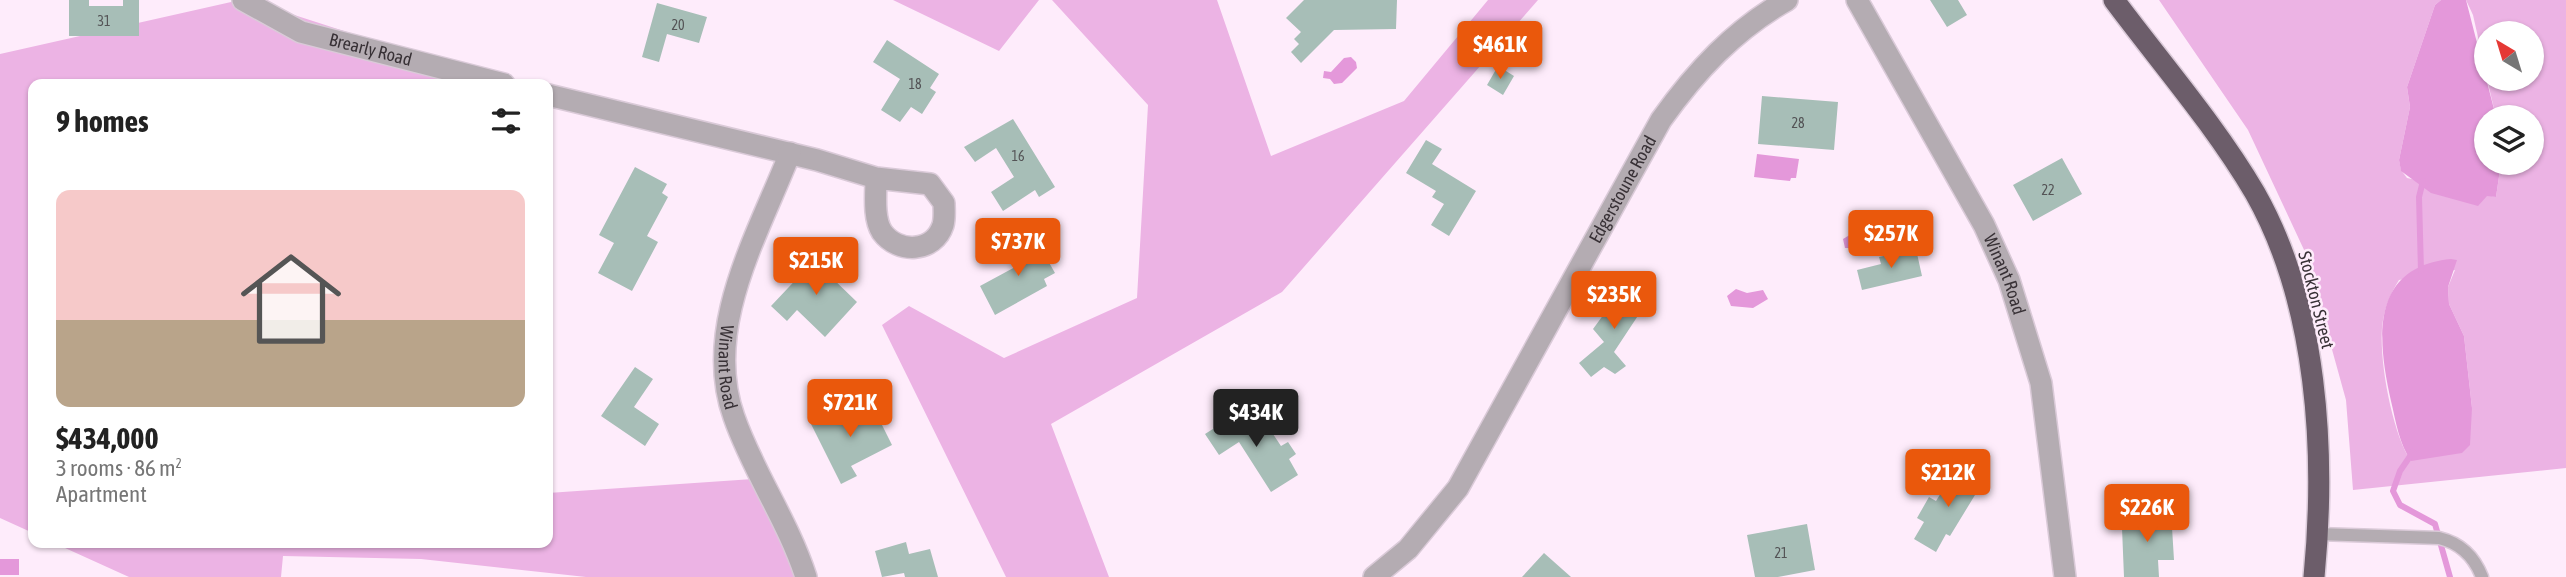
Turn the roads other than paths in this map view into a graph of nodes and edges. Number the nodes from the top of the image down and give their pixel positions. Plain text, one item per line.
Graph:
1 (243, 0) edge
2 (1787, 0) edge
3 (1857, 0) edge
4 (2114, 0) edge
5 (270, 8) edge
6 (484, 79) edge
7 (553, 96) edge
8 (790, 153) junction
9 (876, 178) dead end
10 (2318, 534) junction
11 (2062, 576) edge
12 (806, 577) edge
13 (1374, 577) edge
14 (2314, 577) edge
15 (2482, 577) edge

1 - 5 street, Brearly Road
2 - 13 street, Edgerstoune Road
3 - 11 street, Winant Road
4 - 10 highway, Stockton Street
5 - 6 street, Brearly Road
7 - 8 street
8 - 9 street
8 - 12 street, Winant Road
10 - 14 highway, Stockton Street
10 - 15 lane

